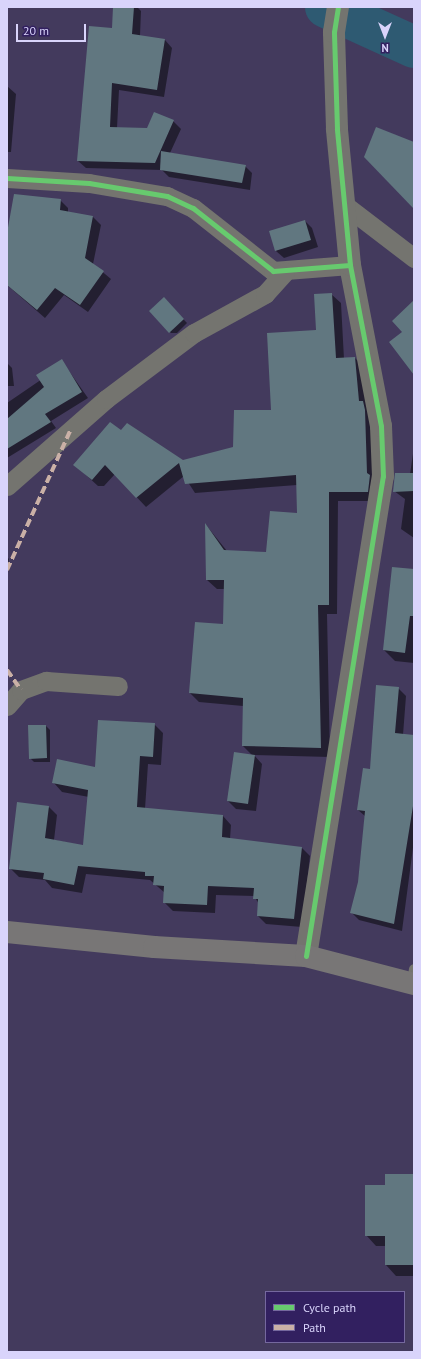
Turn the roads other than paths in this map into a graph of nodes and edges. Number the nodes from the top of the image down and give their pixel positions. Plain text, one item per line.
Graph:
1 (338, 7) edge
2 (7, 178) edge
3 (346, 206) junction
4 (414, 258) edge
5 (350, 265) junction
6 (285, 272) junction
7 (7, 486) edge
8 (118, 686) dead end
9 (7, 706) edge
10 (7, 932) edge
11 (306, 956) junction
12 (413, 979) edge

1 - 3 street
2 - 6 street
3 - 4 street
3 - 5 street
5 - 6 street
5 - 11 street
6 - 7 street
8 - 9 street
10 - 11 main road
11 - 12 main road

